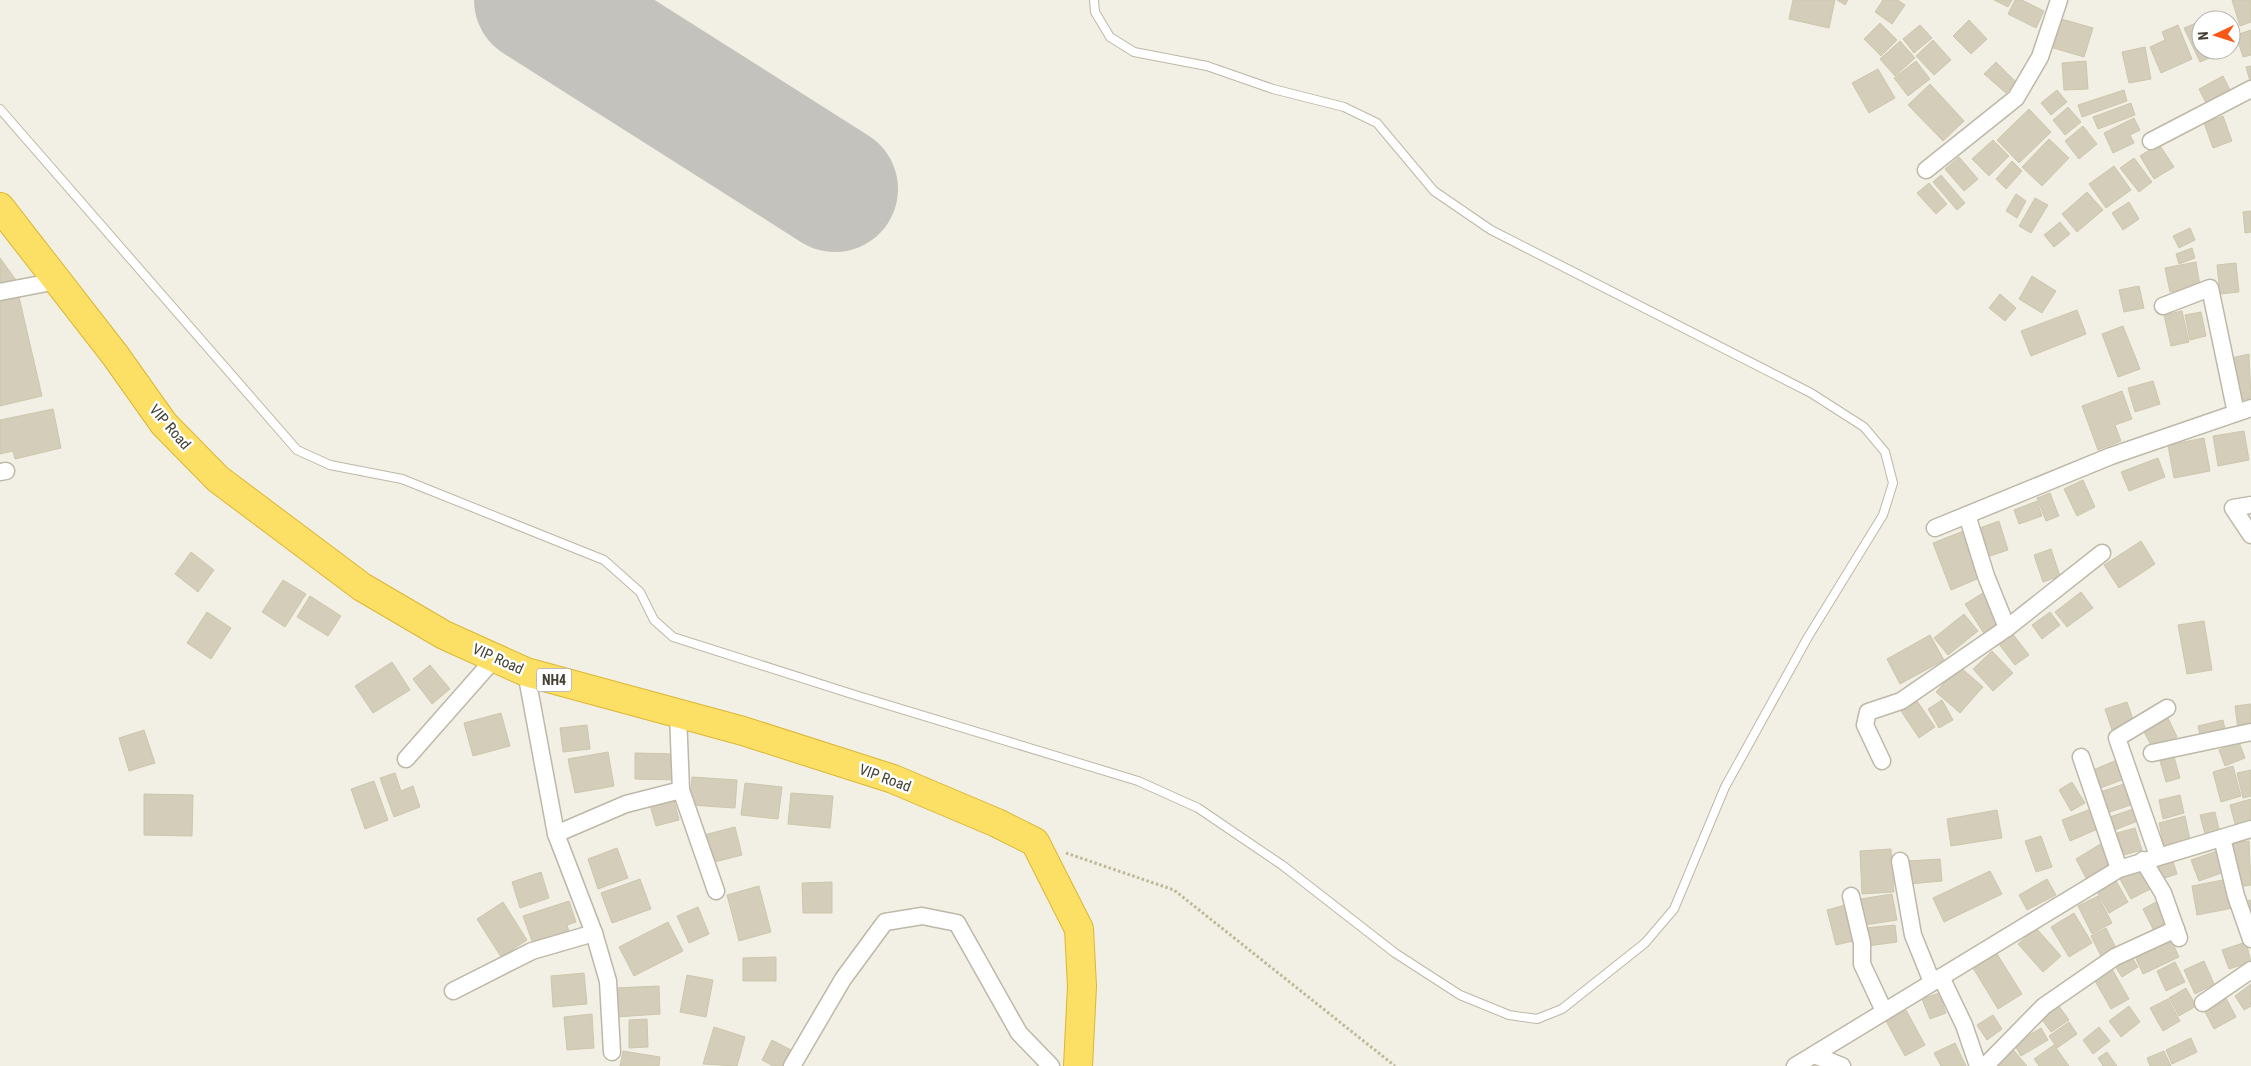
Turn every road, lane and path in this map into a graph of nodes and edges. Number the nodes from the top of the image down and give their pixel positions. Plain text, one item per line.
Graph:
1 (1094, 0) edge
2 (2060, 0) edge
3 (2251, 89) edge
4 (0, 109) edge
5 (2152, 141) dead end
6 (1926, 170) dead end
7 (0, 207) edge
8 (57, 281) junction
9 (0, 292) edge
10 (2163, 306) dead end
11 (2243, 410) edge
12 (2251, 504) edge
13 (1967, 515) junction
14 (1935, 528) dead end
15 (2251, 535) edge
16 (2102, 553) dead end
17 (2007, 628) junction
18 (495, 658) junction
19 (526, 672) junction
20 (2166, 708) dead end
21 (678, 714) junction
22 (2251, 732) edge
23 (2152, 753) dead end
24 (2081, 757) dead end
25 (406, 759) dead end
26 (1882, 760) dead end
27 (681, 790) junction
28 (2251, 829) edge
29 (556, 834) junction
30 (2222, 838) junction
31 (1035, 842) junction
32 (2150, 858) junction
33 (1900, 860) dead end
34 (2120, 868) junction
35 (716, 891) dead end
36 (1850, 896) dead end
37 (594, 934) junction
38 (2251, 939) edge
39 (2251, 970) edge
40 (1936, 980) junction
41 (453, 991) dead end
42 (2203, 1003) dead end
43 (1884, 1012) junction
44 (612, 1052) dead end
45 (1814, 1055) junction
46 (792, 1066) edge
47 (1051, 1066) edge
48 (1078, 1066) edge
49 (1395, 1066) edge
50 (1795, 1066) edge
51 (1842, 1066) edge
52 (1978, 1066) edge
53 (1985, 1066) edge

1 - 4 lane
2 - 6 street
3 - 5 street
7 - 8 highway, VIP Road / NH4
8 - 9 street
8 - 18 highway, VIP Road / NH4
10 - 11 street
11 - 13 street
12 - 15 street
13 - 14 street
13 - 17 street
16 - 17 street
17 - 26 street
18 - 19 highway, VIP Road / NH4
18 - 25 street
19 - 21 highway, VIP Road / NH4
19 - 29 street
20 - 32 street
21 - 27 street
21 - 31 highway, VIP Road / NH4
22 - 23 street
24 - 34 street
27 - 29 street
27 - 35 street
28 - 30 street
29 - 37 street
30 - 32 street
30 - 38 street
31 - 48 highway
31 - 49 path
32 - 34 street
32 - 53 street
33 - 40 street
34 - 40 street
36 - 43 street
37 - 41 street
37 - 44 street
39 - 42 street
40 - 43 street
40 - 52 street
43 - 45 street
45 - 50 street
45 - 51 street
46 - 47 street

